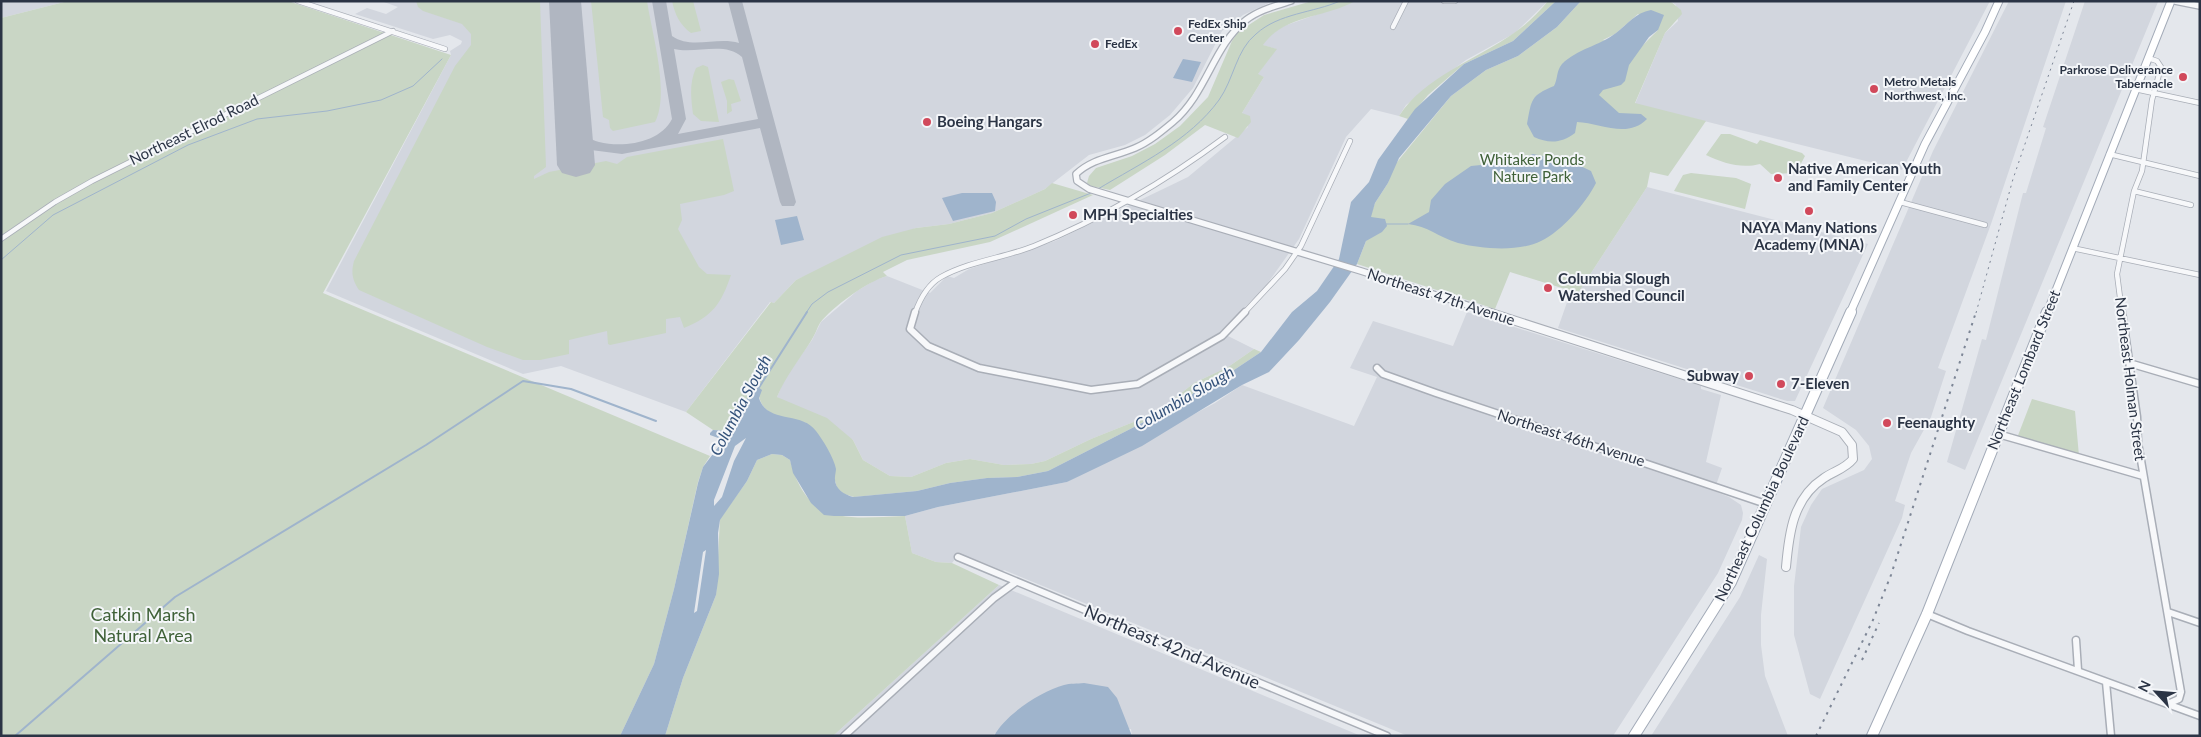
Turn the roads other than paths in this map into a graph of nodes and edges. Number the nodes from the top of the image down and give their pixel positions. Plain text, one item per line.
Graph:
1 (298, 1) edge
2 (1292, 1) edge
3 (1406, 1) edge
4 (1444, 1) edge
5 (1999, 1) edge
6 (2171, 1) edge
7 (2175, 1) edge
8 (1454, 2) edge
9 (2200, 6) edge
10 (1393, 26) dead end
11 (393, 32) junction
12 (446, 49) dead end
13 (2148, 58) junction
14 (2135, 89) junction
15 (2154, 94) junction
16 (2200, 104) edge
17 (1225, 138) dead end
18 (1350, 141) dead end
19 (2110, 154) junction
20 (2142, 162) junction
21 (2200, 176) edge
22 (2134, 191) junction
23 (1130, 201) junction
24 (1900, 202) junction
25 (2192, 205) dead end
26 (1985, 225) dead end
27 (1, 238) edge
28 (2072, 248) junction
29 (1297, 252) junction
30 (2121, 258) junction
31 (2200, 275) edge
32 (2129, 363) junction
33 (1377, 368) dead end
34 (2200, 384) edge
35 (1805, 415) junction
36 (1998, 434) junction
37 (2143, 476) junction
38 (1766, 504) junction
39 (958, 557) dead end
40 (1786, 567) dead end
41 (1016, 582) junction
42 (2168, 612) junction
43 (1927, 614) junction
44 (2200, 623) edge
45 (2076, 640) dead end
46 (2078, 670) junction
47 (2106, 682) junction
48 (2170, 703) junction
49 (2200, 716) edge
50 (844, 736) edge
51 (1387, 736) edge
52 (1634, 736) edge
53 (1872, 736) edge
54 (2112, 736) edge

1 - 11 street
2 - 23 street, Northeast 47th Avenue
3 - 10 street
4 - 8 street
5 - 24 main road, Northeast Columbia Boulevard
6 - 13 main road, Northeast Lombard Street
7 - 9 street
11 - 12 street
11 - 27 street, Northeast Elrod Road
13 - 14 main road, Northeast Lombard Street
13 - 15 street, Northeast Holman Street
14 - 15 street
14 - 19 main road, Northeast Lombard Street
15 - 16 street
15 - 20 street, Northeast Holman Street
17 - 23 street
18 - 29 street
19 - 20 street
19 - 28 main road, Northeast Lombard Street
20 - 21 street
20 - 22 street, Northeast Holman Street
22 - 25 street
22 - 30 street, Northeast Holman Street
23 - 29 street, Northeast 47th Avenue
23 - 29 street
24 - 26 street
24 - 35 main road, Northeast Columbia Boulevard
28 - 30 street
28 - 36 main road, Northeast Lombard Street
29 - 35 street, Northeast 47th Avenue
30 - 31 street
30 - 32 street, Northeast Holman Street
32 - 34 street
32 - 37 street, Northeast Holman Street
33 - 38 street, Northeast 46th Avenue
35 - 38 main road, Northeast Columbia Boulevard
35 - 40 street
36 - 37 street
36 - 43 main road, Northeast Lombard Street
37 - 42 street, Northeast Holman Street
38 - 52 main road, Northeast Columbia Boulevard
39 - 41 street, Northeast 42nd Avenue
41 - 50 street
41 - 51 street, Northeast 42nd Avenue
42 - 44 street
42 - 48 street, Northeast Holman Street
43 - 46 street
43 - 53 main road, Northeast Lombard Street
45 - 46 street
46 - 47 street
47 - 48 street
47 - 54 street
48 - 49 street

